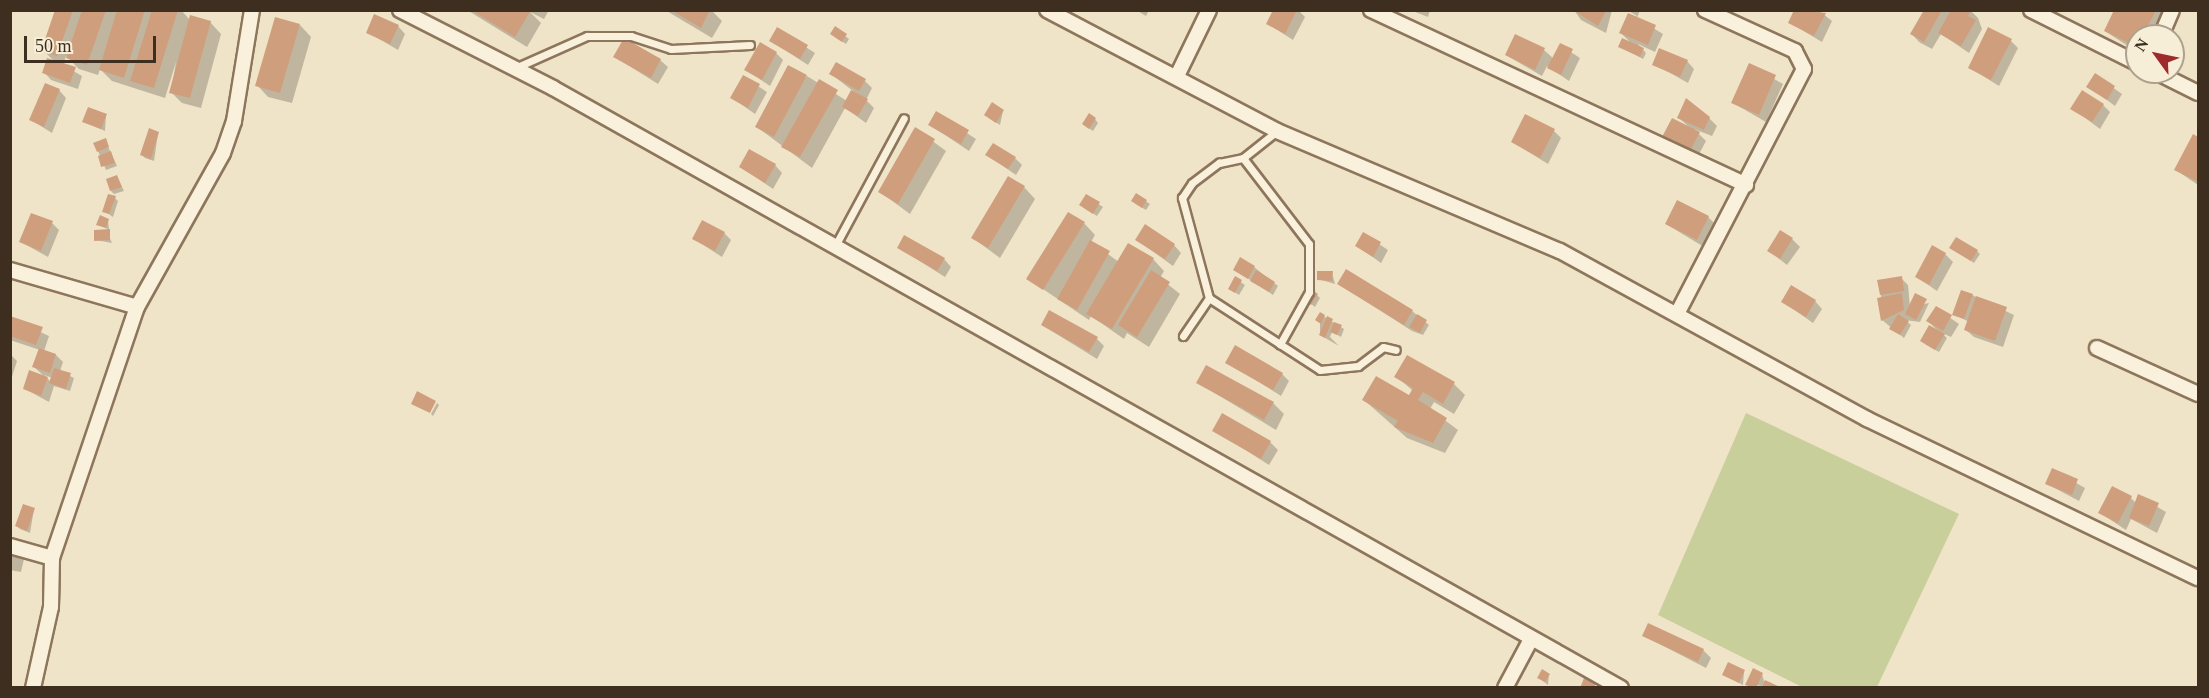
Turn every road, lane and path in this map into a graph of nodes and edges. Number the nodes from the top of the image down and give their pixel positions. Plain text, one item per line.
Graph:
1 (252, 10) edge
2 (400, 10) edge
3 (1047, 10) edge
4 (1209, 10) edge
5 (1371, 10) edge
6 (1705, 10) edge
7 (2031, 10) edge
8 (2172, 10) edge
9 (425, 14) edge
10 (2166, 24) edge
11 (750, 45) dead end
12 (2125, 57) edge
13 (515, 68) junction
14 (1177, 76) junction
15 (2181, 84) edge
16 (2199, 93) edge
17 (904, 118) dead end
18 (1277, 130) junction
19 (1243, 158) junction
20 (1746, 185) junction
21 (834, 248) junction
22 (10, 270) edge
23 (1209, 298) junction
24 (137, 307) junction
25 (1677, 314) junction
26 (1183, 336) dead end
27 (1280, 344) junction
28 (2097, 348) dead end
29 (1396, 350) dead end
30 (2199, 394) edge
31 (10, 546) edge
32 (52, 558) junction
33 (2199, 578) edge
34 (1530, 641) junction
35 (33, 687) edge
36 (1505, 687) edge
37 (1621, 687) edge

1 - 24 street
2 - 9 street
3 - 14 street
4 - 14 street
5 - 20 street
6 - 20 street
7 - 12 street
8 - 10 street
9 - 13 street
11 - 13 lane
13 - 21 street
14 - 18 street
15 - 16 street
17 - 21 lane
18 - 19 lane
18 - 25 street
19 - 23 lane
19 - 27 lane
20 - 25 street
21 - 34 street
22 - 24 street
23 - 26 lane
23 - 27 lane
24 - 32 street
25 - 33 street
27 - 29 lane
28 - 30 street
31 - 32 street
32 - 35 street
34 - 36 street
34 - 37 street

